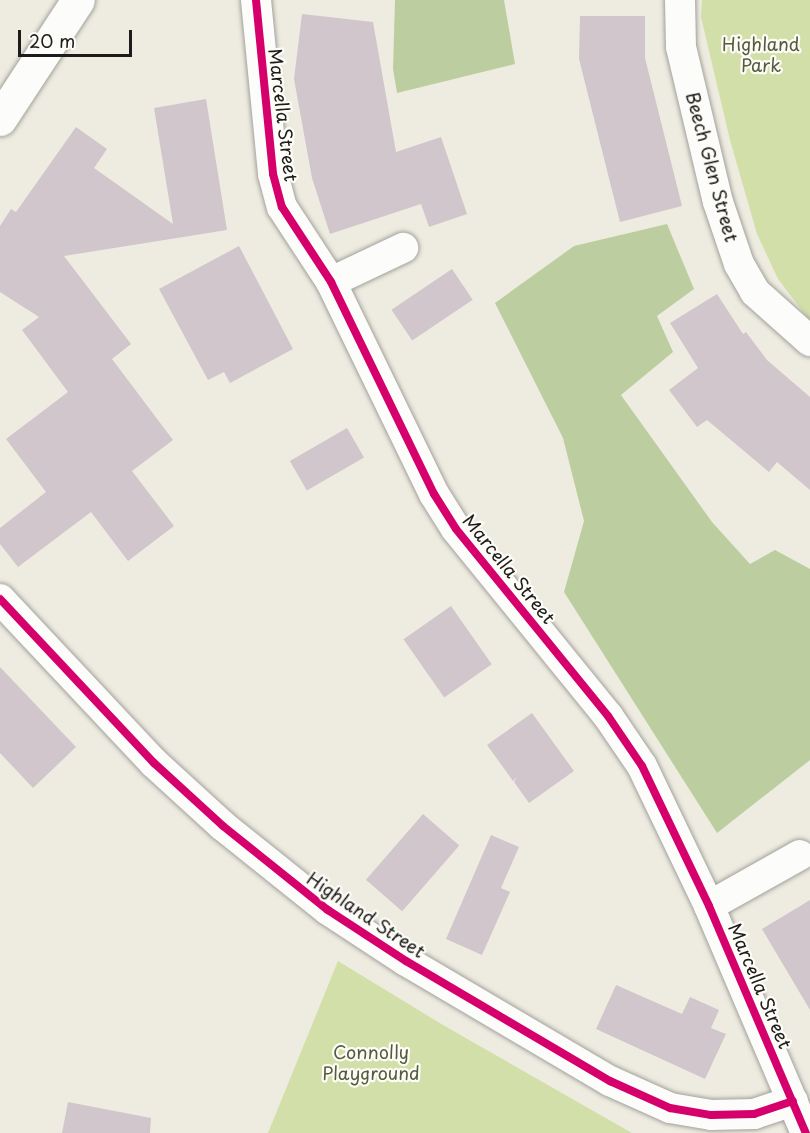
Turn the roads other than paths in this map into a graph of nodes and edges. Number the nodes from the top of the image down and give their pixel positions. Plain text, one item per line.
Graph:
1 (78, 0) edge
2 (256, 0) edge
3 (680, 0) edge
4 (0, 119) edge
5 (403, 248) dead end
6 (331, 282) junction
7 (810, 341) edge
8 (0, 599) edge
9 (800, 855) dead end
10 (709, 906) junction
11 (793, 1101) junction
12 (806, 1133) edge

1 - 4 main road
2 - 6 street, Marcella Street
3 - 7 street, Beech Glen Street
5 - 6 street
6 - 10 street, Marcella Street
8 - 11 street, Highland Street
9 - 10 street
10 - 11 street, Marcella Street
11 - 12 street, Marcella Street

